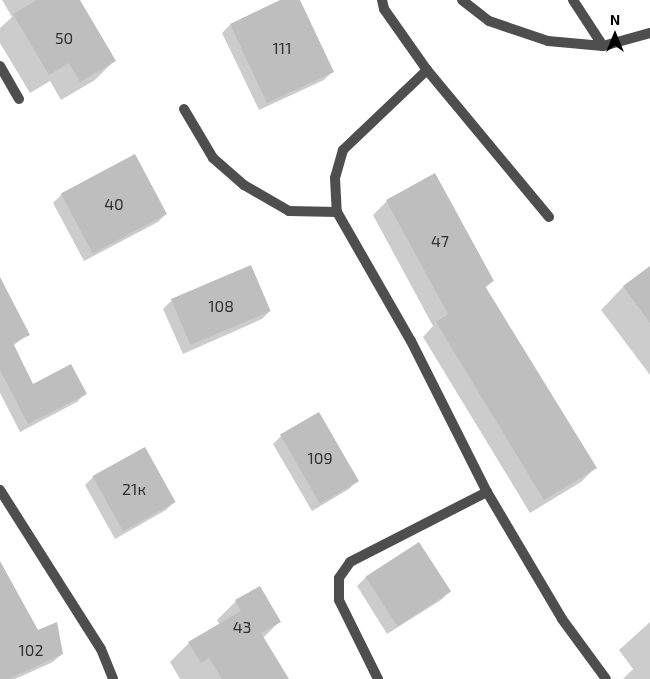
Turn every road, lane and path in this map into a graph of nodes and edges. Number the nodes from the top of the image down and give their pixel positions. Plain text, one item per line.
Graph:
1 (382, 0) edge
2 (462, 0) edge
3 (573, 0) edge
4 (650, 33) edge
5 (603, 46) junction
6 (0, 66) edge
7 (426, 70) junction
8 (19, 99) dead end
9 (184, 109) dead end
10 (337, 212) junction
11 (549, 218) dead end
12 (0, 490) edge
13 (488, 492) junction
14 (113, 679) edge
15 (378, 679) edge
16 (606, 679) edge

1 - 7 lane
2 - 5 lane
3 - 5 lane
4 - 5 lane
6 - 8 lane
7 - 10 lane
7 - 11 lane
9 - 10 lane
10 - 13 lane
12 - 14 lane
13 - 15 lane
13 - 16 lane

